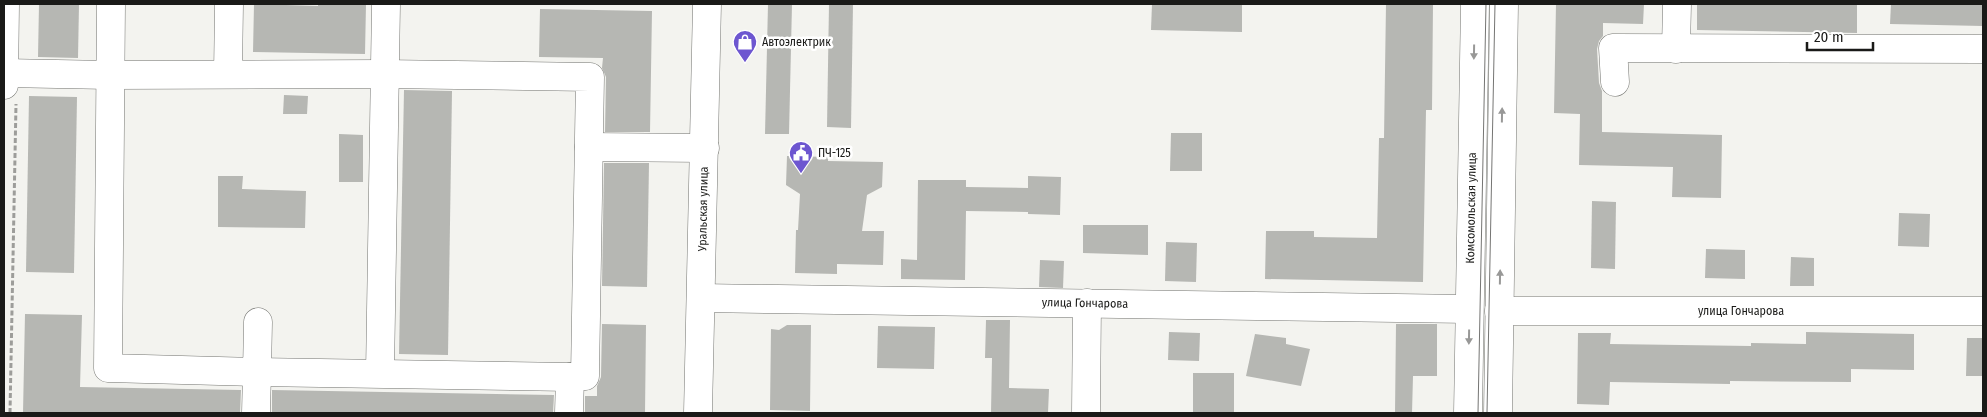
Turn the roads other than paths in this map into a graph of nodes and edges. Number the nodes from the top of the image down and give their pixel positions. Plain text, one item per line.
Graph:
1 (5, 4) edge
2 (110, 4) edge
3 (229, 4) edge
4 (386, 4) edge
5 (707, 4) edge
6 (1476, 4) edge
7 (1504, 4) edge
8 (1677, 4) edge
9 (1676, 49) junction
10 (1983, 49) edge
11 (228, 74) junction
12 (384, 74) junction
13 (109, 75) junction
14 (8, 77) edge
15 (1615, 82) dead end
16 (589, 147) junction
17 (704, 148) junction
18 (701, 298) junction
19 (1086, 303) junction
20 (1469, 309) junction
21 (1499, 311) junction
22 (1983, 311) edge
23 (258, 322) dead end
24 (257, 372) junction
25 (380, 373) junction
26 (570, 377) junction
27 (256, 413) edge
28 (569, 413) edge
29 (698, 413) edge
30 (1086, 413) edge
31 (1468, 413) edge
32 (1498, 413) edge

1 - 14 street
2 - 13 street
3 - 11 street
4 - 12 street
5 - 17 street, Уральская улица
6 -> 20 street, Комсомольская улица
21 -> 7 street
8 - 9 street
9 - 10 street
9 - 15 street
11 - 12 street
11 - 13 street
12 - 16 street
12 - 25 street
13 - 14 street
13 - 24 street
16 - 17 street
16 - 26 street
17 - 18 street, Уральская улица
18 - 19 street, улица Гончарова
18 - 29 street, Уральская улица
19 - 20 street, улица Гончарова
19 - 30 street
20 -> 31 street, Комсомольская улица
21 - 22 street, улица Гончарова
21 - 32 street
23 - 24 street
24 - 25 street
24 - 27 street
25 - 26 street
26 - 28 street

